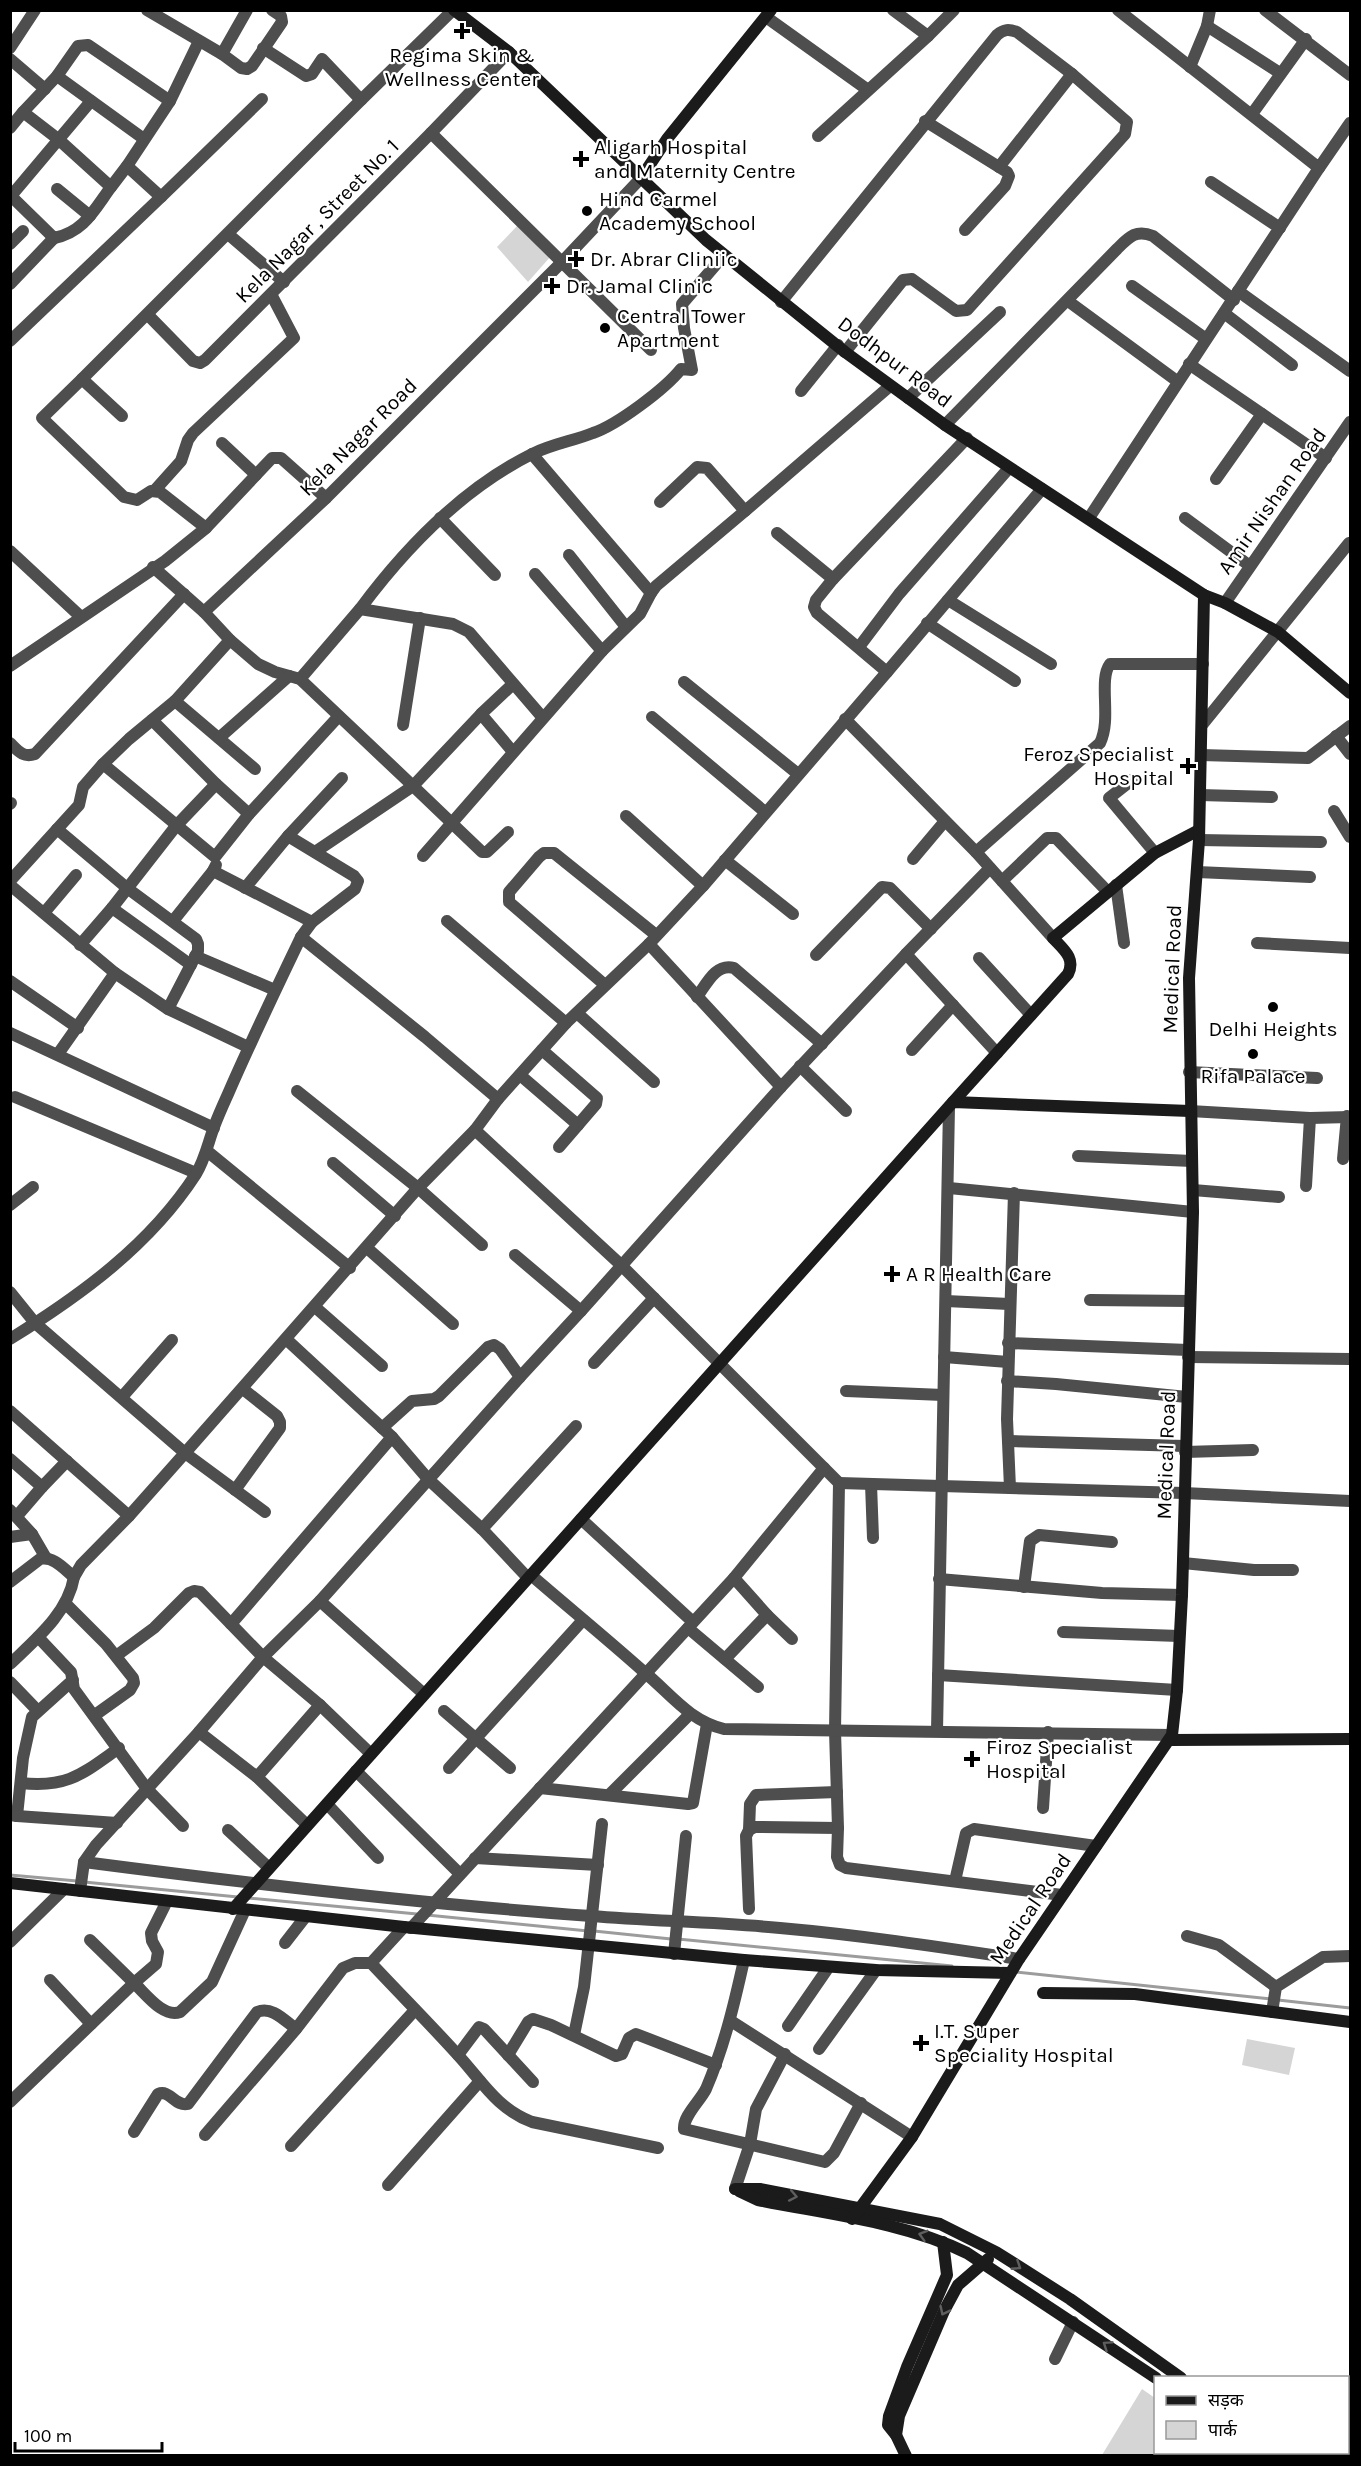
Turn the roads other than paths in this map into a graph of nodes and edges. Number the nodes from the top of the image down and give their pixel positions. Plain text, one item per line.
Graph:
1 (35, 10) edge
2 (147, 10) edge
3 (247, 10) edge
4 (272, 10) edge
5 (454, 10) edge
6 (893, 10) edge
7 (954, 10) edge
8 (1118, 10) edge
9 (1210, 10) edge
10 (1265, 10) edge
11 (768, 14) edge
12 (1207, 26) junction
13 (928, 36) junction
14 (1306, 39) junction
15 (199, 40) junction
16 (10, 48) edge
17 (263, 48) junction
18 (509, 52) junction
19 (222, 54) junction
20 (10, 59) edge
21 (1190, 67) junction
22 (1281, 73) junction
23 (1072, 74) junction
24 (1350, 75) edge
25 (57, 76) junction
26 (45, 89) junction
27 (868, 90) junction
28 (262, 99) dead end
29 (361, 99) junction
30 (91, 101) junction
31 (170, 101) junction
32 (23, 112) junction
33 (1252, 114) junction
34 (925, 121) junction
35 (1350, 123) edge
36 (10, 128) edge
37 (431, 134) junction
38 (818, 136) dead end
39 (58, 139) junction
40 (144, 139) junction
41 (127, 166) junction
42 (999, 167) junction
43 (1319, 168) junction
44 (641, 178) junction
45 (1211, 182) dead end
46 (111, 187) junction
47 (57, 189) dead end
48 (11, 195) edge
49 (161, 197) junction
50 (90, 216) junction
51 (1280, 228) junction
52 (965, 230) dead end
53 (23, 231) dead end
54 (228, 234) junction
55 (54, 238) junction
56 (10, 244) edge
57 (724, 255) junction
58 (561, 263) junction
59 (284, 282) junction
60 (10, 284) edge
61 (1132, 286) dead end
62 (271, 294) junction
63 (1236, 296) junction
64 (1068, 301) junction
65 (781, 302) junction
66 (1000, 312) dead end
67 (1224, 313) junction
68 (148, 315) junction
69 (1206, 339) junction
70 (10, 341) edge
71 (841, 348) junction
72 (651, 350) dead end
73 (1189, 364) junction
74 (1292, 365) dead end
75 (1350, 371) edge
76 (82, 379) junction
77 (1177, 381) junction
78 (890, 386) junction
79 (801, 391) dead end
80 (908, 398) junction
81 (1262, 414) junction
82 (123, 416) dead end
83 (1350, 422) edge
84 (945, 425) junction
85 (967, 438) junction
86 (222, 443) dead end
87 (532, 454) junction
88 (1326, 458) junction
89 (1009, 468) junction
90 (256, 475) junction
91 (1216, 479) dead end
92 (1042, 489) junction
93 (155, 490) junction
94 (326, 498) junction
95 (660, 502) dead end
96 (745, 511) junction
97 (440, 518) junction
98 (1089, 518) junction
99 (1185, 518) dead end
100 (206, 528) junction
101 (777, 533) dead end
102 (1349, 543) edge
103 (10, 551) edge
104 (569, 555) dead end
105 (1250, 566) junction
106 (153, 567) junction
107 (535, 574) dead end
108 (495, 575) dead end
109 (833, 579) junction
110 (651, 593) junction
111 (184, 594) junction
112 (1204, 595) junction
113 (948, 600) junction
114 (1225, 603) junction
115 (360, 609) junction
116 (204, 612) junction
117 (81, 617) junction
118 (420, 618) junction
119 (927, 623) junction
120 (626, 627) junction
121 (1278, 633) junction
122 (230, 640) junction
123 (859, 647) junction
124 (602, 651) junction
125 (14, 660) edge
126 (1051, 664) dead end
127 (1203, 664) junction
128 (887, 672) junction
129 (295, 677) junction
130 (1015, 681) dead end
131 (684, 682) dead end
132 (513, 684) junction
133 (1350, 693) edge
134 (175, 701) junction
135 (481, 714) junction
136 (338, 717) junction
137 (543, 717) junction
138 (652, 717) dead end
139 (845, 719) junction
140 (152, 720) junction
141 (403, 725) dead end
142 (1202, 725) junction
143 (1350, 726) edge
144 (1336, 736) junction
145 (219, 738) junction
146 (10, 743) edge
147 (513, 752) junction
148 (1350, 754) edge
149 (1201, 755) junction
150 (103, 764) junction
151 (255, 769) dead end
152 (798, 774) junction
153 (342, 778) dead end
154 (1132, 780) dead end
155 (216, 784) junction
156 (413, 786) junction
157 (1200, 795) junction
158 (1272, 796) dead end
159 (1334, 811) dead end
160 (765, 812) junction
161 (249, 814) junction
162 (626, 816) dead end
163 (945, 821) junction
164 (452, 823) junction
165 (176, 826) junction
166 (57, 829) junction
167 (508, 832) dead end
168 (1199, 835) junction
169 (288, 836) junction
170 (1350, 837) edge
171 (1321, 842) dead end
172 (315, 852) junction
173 (976, 852) junction
174 (1155, 853) junction
175 (423, 856) dead end
176 (215, 857) junction
177 (913, 859) dead end
178 (725, 860) junction
179 (990, 868) junction
180 (213, 871) junction
181 (1197, 872) junction
182 (76, 875) dead end
183 (1310, 877) dead end
184 (1002, 881) junction
185 (10, 883) edge
186 (703, 886) junction
187 (128, 888) junction
188 (245, 888) junction
189 (1112, 888) junction
190 (112, 908) junction
191 (44, 913) junction
192 (793, 914) dead end
193 (173, 921) junction
194 (447, 921) dead end
195 (312, 922) junction
196 (931, 929) junction
197 (301, 937) junction
198 (1053, 938) junction
199 (652, 940) junction
200 (1124, 943) dead end
201 (1257, 943) dead end
202 (80, 945) junction
203 (1350, 948) edge
204 (906, 954) junction
205 (816, 955) dead end
206 (979, 958) dead end
207 (193, 960) junction
208 (115, 973) junction
209 (10, 981) edge
210 (605, 985) junction
211 (275, 990) junction
212 (697, 997) junction
213 (953, 1005) junction
214 (168, 1009) junction
215 (577, 1013) junction
216 (1031, 1015) junction
217 (566, 1023) junction
218 (78, 1028) junction
219 (10, 1033) edge
220 (822, 1044) junction
221 (248, 1047) junction
222 (542, 1050) junction
223 (912, 1050) dead end
224 (998, 1053) junction
225 (58, 1054) junction
226 (800, 1066) junction
227 (1189, 1072) junction
228 (520, 1075) junction
229 (1317, 1078) dead end
230 (654, 1082) dead end
231 (781, 1087) junction
232 (297, 1090) dead end
233 (15, 1097) dead end
234 (498, 1099) junction
235 (951, 1105) junction
236 (846, 1111) dead end
237 (1190, 1111) junction
238 (1348, 1116) edge
239 (1310, 1118) junction
240 (578, 1125) junction
241 (214, 1128) junction
242 (474, 1130) junction
243 (559, 1147) dead end
244 (207, 1151) junction
245 (1078, 1156) dead end
246 (1343, 1159) dead end
247 (1192, 1161) junction
248 (333, 1162) dead end
249 (196, 1173) junction
250 (1306, 1186) dead end
251 (33, 1187) dead end
252 (418, 1188) junction
253 (949, 1188) junction
254 (1193, 1190) junction
255 (1014, 1193) junction
256 (1279, 1197) dead end
257 (10, 1205) edge
258 (1193, 1212) junction
259 (395, 1216) junction
260 (482, 1245) dead end
261 (367, 1248) junction
262 (515, 1255) dead end
263 (621, 1265) junction
264 (350, 1268) junction
265 (10, 1292) edge
266 (654, 1298) junction
267 (1090, 1300) dead end
268 (946, 1301) junction
269 (1190, 1301) junction
270 (1009, 1304) junction
271 (315, 1307) junction
272 (581, 1311) junction
273 (36, 1323) junction
274 (453, 1324) dead end
275 (10, 1339) edge
276 (286, 1339) junction
277 (172, 1340) dead end
278 (1008, 1343) junction
279 (1188, 1354) junction
280 (944, 1357) junction
281 (1350, 1359) edge
282 (1008, 1362) junction
283 (594, 1363) dead end
284 (719, 1364) junction
285 (382, 1366) dead end
286 (520, 1377) junction
287 (1007, 1381) junction
288 (243, 1389) junction
289 (846, 1390) dead end
290 (943, 1395) junction
291 (122, 1397) junction
292 (1187, 1397) junction
293 (10, 1411) edge
294 (576, 1426) dead end
295 (382, 1428) junction
296 (392, 1437) junction
297 (1008, 1441) junction
298 (1185, 1449) junction
299 (1253, 1450) dead end
300 (185, 1453) junction
301 (10, 1459) edge
302 (67, 1461) junction
303 (824, 1468) junction
304 (428, 1479) junction
305 (839, 1483) junction
306 (871, 1484) junction
307 (942, 1486) junction
308 (42, 1487) junction
309 (1010, 1488) junction
310 (235, 1490) junction
311 (1184, 1493) junction
312 (1350, 1501) edge
313 (265, 1512) dead end
314 (14, 1513) edge
315 (129, 1516) junction
316 (581, 1519) junction
317 (482, 1529) junction
318 (32, 1534) junction
319 (10, 1537) edge
320 (873, 1538) dead end
321 (1112, 1542) dead end
322 (46, 1558) junction
323 (1183, 1563) junction
324 (1293, 1570) dead end
325 (529, 1576) junction
326 (74, 1577) junction
327 (734, 1578) junction
328 (939, 1579) junction
329 (10, 1582) edge
330 (1024, 1587) junction
331 (1182, 1595) junction
332 (320, 1601) junction
333 (65, 1603) junction
334 (767, 1615) junction
335 (583, 1620) junction
336 (231, 1624) junction
337 (690, 1625) junction
338 (1064, 1632) dead end
339 (1179, 1636) junction
340 (38, 1637) junction
341 (792, 1639) dead end
342 (116, 1656) junction
343 (263, 1657) junction
344 (725, 1659) junction
345 (10, 1664) edge
346 (646, 1673) junction
347 (938, 1675) junction
348 (73, 1680) junction
349 (10, 1683) edge
350 (758, 1687) dead end
351 (1177, 1690) junction
352 (424, 1694) junction
353 (320, 1705) junction
354 (37, 1710) junction
355 (444, 1711) dead end
356 (690, 1714) junction
357 (95, 1715) junction
358 (706, 1724) junction
359 (835, 1731) junction
360 (937, 1731) junction
361 (199, 1732) junction
362 (1048, 1732) junction
363 (1171, 1737) junction
364 (476, 1738) junction
365 (1350, 1740) edge
366 (119, 1748) junction
367 (371, 1754) junction
368 (449, 1768) dead end
369 (510, 1768) dead end
370 (356, 1771) junction
371 (257, 1777) junction
372 (21, 1783) junction
373 (540, 1788) junction
374 (147, 1790) junction
375 (837, 1792) junction
376 (609, 1795) junction
377 (327, 1804) junction
378 (1043, 1808) dead end
379 (14, 1816) edge
380 (117, 1822) junction
381 (602, 1824) dead end
382 (308, 1825) junction
383 (183, 1826) dead end
384 (838, 1828) junction
385 (228, 1830) dead end
386 (749, 1830) junction
387 (686, 1836) dead end
388 (1096, 1846) junction
389 (378, 1858) dead end
390 (476, 1858) junction
391 (598, 1865) junction
392 (269, 1868) junction
393 (460, 1874) junction
394 (82, 1877) junction
395 (955, 1881) junction
396 (10, 1883) edge
397 (64, 1889) junction
398 (248, 1890) junction
399 (1062, 1895) junction
400 (167, 1901) junction
401 (239, 1909) junction
402 (749, 1909) dead end
403 (428, 1910) junction
404 (306, 1916) junction
405 (592, 1916) junction
406 (407, 1927) junction
407 (677, 1930) junction
408 (1187, 1936) dead end
409 (90, 1940) dead end
410 (10, 1942) edge
411 (285, 1943) dead end
412 (589, 1946) junction
413 (674, 1954) junction
414 (1350, 1956) edge
415 (1019, 1959) junction
416 (744, 1960) junction
417 (370, 1963) junction
418 (828, 1968) junction
419 (876, 1970) junction
420 (1010, 1973) junction
421 (50, 1980) dead end
422 (134, 1983) junction
423 (1276, 1987) junction
424 (1043, 1993) dead end
425 (415, 2010) junction
426 (1272, 2012) junction
427 (731, 2021) junction
428 (1350, 2022) edge
429 (91, 2024) junction
430 (788, 2026) dead end
431 (296, 2029) junction
432 (574, 2035) junction
433 (819, 2049) dead end
434 (785, 2054) junction
435 (458, 2055) junction
436 (508, 2055) junction
437 (716, 2065) junction
438 (480, 2081) junction
439 (533, 2082) dead end
440 (10, 2102) edge
441 (861, 2103) junction
442 (134, 2132) dead end
443 (205, 2134) dead end
444 (912, 2136) junction
445 (750, 2144) junction
446 (291, 2146) dead end
447 (658, 2148) dead end
448 (388, 2185) dead end
449 (855, 2214) junction
450 (943, 2242) junction
451 (996, 2252) junction
452 (983, 2263) junction
453 (1073, 2322) junction
454 (1054, 2359) dead end
455 (1177, 2376) edge
456 (1154, 2377) edge
457 (896, 2434) junction
458 (906, 2456) edge

1 - 16 street
2 - 15 street
3 - 19 street
4 - 17 street
5 - 18 street, Dodhpur Road
5 - 29 street
6 - 13 street
7 - 13 street
8 - 21 street
9 - 12 street
10 - 14 street
11 - 27 street
11 - 44 street
12 - 21 street
12 - 22 street
13 - 27 street
14 - 22 street
14 - 24 street
15 - 19 street
15 - 31 street
17 - 19 street
17 - 29 street
18 - 37 street, Kela Nagar , Street No. 1
18 - 44 street, Dodhpur Road
20 - 26 street
21 - 33 street
22 - 33 street
23 - 34 street
23 - 42 street
23 - 71 street
25 - 26 street
25 - 30 street
25 - 31 street
26 - 32 street
27 - 38 street
28 - 49 street
29 - 54 street
30 - 39 street
30 - 40 street
31 - 40 street
32 - 36 street
32 - 39 street
33 - 43 street
34 - 42 street
34 - 65 street
35 - 43 street
37 - 58 street
37 - 59 street, Kela Nagar , Street No. 1
39 - 46 street
39 - 48 street
40 - 41 street
41 - 46 street
41 - 49 street
42 - 52 street
43 - 51 street
44 - 57 street, Dodhpur Road
44 - 58 street, Kela Nagar Road
45 - 51 street
46 - 50 street
47 - 50 street
48 - 55 street
49 - 70 street
50 - 55 street
51 - 63 street
53 - 56 street
54 - 59 street
54 - 68 street
55 - 60 street
57 - 65 street, Dodhpur Road
57 - 87 street
58 - 72 street
58 - 94 street, Kela Nagar Road
59 - 62 street, Kela Nagar , Street No. 1
61 - 69 street
62 - 68 street, Kela Nagar , Street No. 1
62 - 93 street
63 - 64 street
63 - 67 street
63 - 75 street
64 - 77 street
64 - 84 street
65 - 71 street, Dodhpur Road
66 - 80 street
67 - 69 street
67 - 74 street
68 - 76 street
69 - 73 street
71 - 78 street, Dodhpur Road
71 - 79 street
73 - 77 street
73 - 81 street
76 - 82 street
76 - 93 street
77 - 98 street
78 - 80 street, Dodhpur Road
78 - 96 street
80 - 84 street, Dodhpur Road
81 - 88 street
81 - 91 street
83 - 88 street, Amir Nishan Road
84 - 85 street, Dodhpur Road
85 - 89 street, Dodhpur Road
85 - 109 street
86 - 90 street
87 - 97 street
87 - 110 street
88 - 105 street, Amir Nishan Road
89 - 92 street, Dodhpur Road
89 - 123 street
90 - 94 street
90 - 100 street
92 - 98 street, Dodhpur Road
92 - 113 street
93 - 100 street
94 - 116 street, Kela Nagar Road
95 - 96 street
96 - 110 street
97 - 108 street
97 - 115 street
98 - 112 street, Dodhpur Road
99 - 105 street
100 - 106 street
101 - 109 street
102 - 121 street
103 - 117 street
104 - 120 street
105 - 114 street, Amir Nishan Road
106 - 111 street
106 - 117 street
107 - 124 street
109 - 123 street
110 - 120 street
111 - 116 street
111 - 146 street
112 - 114 street, Dodhpur Road
112 - 127 street, Medical Road
113 - 119 street
113 - 126 street
114 - 121 street, Dodhpur Road
115 - 118 street
115 - 129 street
116 - 122 street
117 - 125 street
118 - 132 street
118 - 141 street
119 - 128 street
119 - 130 street
120 - 124 street
121 - 133 street, Dodhpur Road
121 - 142 street
122 - 129 street
122 - 134 street
123 - 128 street
124 - 137 street
127 - 142 street, Medical Road
127 - 173 street
128 - 139 street
129 - 136 street
129 - 145 street
131 - 152 street
132 - 135 street
132 - 137 street
134 - 140 street
134 - 145 street
135 - 147 street
135 - 156 street
136 - 156 street
136 - 161 street
137 - 147 street
138 - 160 street
139 - 152 street
139 - 163 street
140 - 150 street
140 - 155 street
142 - 149 street, Medical Road
143 - 144 street
144 - 148 street
144 - 149 street
145 - 151 street
147 - 164 street
149 - 157 street, Medical Road
150 - 165 street
150 - 166 street
152 - 160 street
153 - 169 street
154 - 174 street
155 - 161 street
155 - 165 street
156 - 164 street
156 - 172 street
157 - 158 street
157 - 168 street, Medical Road
159 - 170 street
160 - 178 street
161 - 176 street
162 - 186 street
163 - 173 street
163 - 177 street
164 - 167 street
164 - 175 street
165 - 176 street
165 - 187 street
166 - 185 street
166 - 187 street
168 - 171 street
168 - 174 street
168 - 181 street, Medical Road
169 - 172 street
169 - 188 street
172 - 195 street
173 - 179 street
174 - 189 street
176 - 180 street
178 - 186 street
178 - 192 street
179 - 184 street
179 - 196 street
180 - 188 street
180 - 193 street
181 - 183 street
181 - 227 street, Medical Road
182 - 191 street
184 - 189 street
184 - 198 street
185 - 191 street
186 - 199 street
187 - 190 street
187 - 193 street
188 - 195 street
189 - 198 street
189 - 200 street
190 - 202 street
190 - 207 street
191 - 202 street
193 - 207 street
194 - 217 street
195 - 197 street
196 - 204 street
196 - 205 street
197 - 211 street
197 - 234 street
198 - 216 street
199 - 210 street
199 - 210 street
199 - 212 street
201 - 203 street
202 - 208 street
204 - 213 street
204 - 220 street
206 - 216 street
207 - 211 street
207 - 214 street
208 - 214 street
208 - 218 street
209 - 218 street
210 - 215 street
211 - 221 street
212 - 220 street
212 - 231 street
213 - 223 street
213 - 224 street
214 - 221 street
215 - 217 street
215 - 230 street
216 - 224 street
217 - 222 street
218 - 225 street
219 - 225 street
220 - 226 street
221 - 241 street
222 - 228 street
222 - 240 street
224 - 235 street
225 - 241 street
226 - 231 street
226 - 236 street
227 - 229 street
227 - 237 street, Medical Road
228 - 234 street
228 - 240 street
231 - 263 street
232 - 252 street
233 - 249 street
234 - 242 street
235 - 237 street
235 - 253 street
235 - 284 street
237 - 239 street
237 - 247 street, Medical Road
238 - 239 street
238 - 246 street
239 - 250 street
240 - 243 street
241 - 244 street
242 - 252 street
242 - 263 street
244 - 249 street
244 - 264 street
245 - 247 street
247 - 254 street, Medical Road
248 - 259 street
249 - 273 street
251 - 257 street
252 - 259 street
252 - 260 street
253 - 255 street
253 - 268 street
254 - 256 street
254 - 258 street, Medical Road
255 - 258 street
255 - 270 street
258 - 269 street, Medical Road
259 - 261 street
261 - 264 street
261 - 274 street
262 - 272 street
263 - 266 street
263 - 272 street
264 - 271 street
265 - 273 street
266 - 283 street
266 - 284 street
267 - 269 street
268 - 270 street
268 - 280 street
269 - 279 street, Medical Road
270 - 278 street
271 - 276 street
271 - 285 street
272 - 286 street
273 - 275 street
273 - 291 street
276 - 288 street
276 - 295 street
277 - 291 street
278 - 279 street
278 - 282 street
279 - 281 street
279 - 292 street, Medical Road
280 - 282 street
280 - 290 street
282 - 287 street
284 - 303 street
284 - 316 street
286 - 295 street
286 - 304 street
287 - 292 street
287 - 297 street
288 - 300 street
288 - 310 street
289 - 290 street
290 - 307 street
291 - 300 street
292 - 298 street, Medical Road
293 - 302 street
294 - 317 street
295 - 296 street
296 - 304 street
296 - 336 street
297 - 298 street
297 - 309 street
298 - 299 street
298 - 311 street, Medical Road
300 - 310 street
300 - 315 street
301 - 308 street
302 - 308 street
302 - 315 street
303 - 305 street
303 - 327 street
304 - 317 street
304 - 332 street
305 - 306 street
305 - 359 street
306 - 307 street
306 - 320 street
307 - 309 street
307 - 328 street
308 - 314 street
309 - 311 street
310 - 313 street
311 - 312 street
311 - 323 street, Medical Road
314 - 318 street
315 - 326 street
316 - 325 street
316 - 337 street
317 - 325 street
318 - 319 street
318 - 322 street
321 - 330 street
322 - 326 street
322 - 329 street
323 - 324 street
323 - 331 street, Medical Road
325 - 335 street
325 - 352 street
326 - 333 street
327 - 334 street
327 - 337 street
328 - 330 street
328 - 347 street
330 - 331 street
331 - 339 street, Medical Road
332 - 343 street
332 - 352 street
333 - 340 street
333 - 342 street
334 - 341 street
334 - 344 street
335 - 346 street
335 - 364 street
336 - 342 street
336 - 343 street
337 - 344 street
337 - 346 street
338 - 339 street
339 - 351 street, Medical Road
340 - 345 street
340 - 348 street
342 - 357 street
343 - 353 street
343 - 361 street
344 - 350 street
346 - 356 street
346 - 373 street
347 - 351 street
347 - 360 street
348 - 354 street
348 - 357 street
349 - 354 street
351 - 363 street, Medical Road
352 - 367 street
353 - 367 street
353 - 371 street
354 - 372 street
355 - 364 street
356 - 358 street
356 - 376 street
357 - 366 street
358 - 359 street
358 - 376 street
359 - 360 street
359 - 375 street
360 - 362 street
361 - 371 street
361 - 374 street
362 - 363 street
362 - 378 street
363 - 365 street
363 - 388 street, Medical Road
364 - 368 street
364 - 369 street
366 - 372 street
366 - 374 street
367 - 370 street
370 - 377 street
370 - 393 street
371 - 382 street
372 - 379 street
373 - 376 street
373 - 390 street
374 - 380 street
374 - 383 street
375 - 384 street
375 - 386 street
377 - 382 street
377 - 389 street
379 - 380 street
380 - 394 street
381 - 391 street
382 - 392 street
384 - 386 street
384 - 395 street
385 - 392 street
386 - 402 street
387 - 407 street
388 - 395 street
388 - 399 street, Medical Road
390 - 391 street
390 - 393 street
391 - 405 street
392 - 398 street
393 - 403 street
394 - 397 street
394 - 398 street
394 - 400 street
395 - 399 street
396 - 397 street
397 - 410 street
398 - 401 street
398 - 403 street
399 - 415 street, Medical Road
400 - 401 street
400 - 422 street
401 - 404 street
401 - 422 street
403 - 405 street
403 - 406 street
404 - 406 street
404 - 411 street
405 - 407 street
405 - 412 street
406 - 412 street
406 - 417 street
407 - 413 street
407 - 415 street
408 - 423 street
409 - 422 street
412 - 413 street
412 - 432 street
413 - 416 street
414 - 423 street
415 - 420 street, Medical Road
416 - 418 street
416 - 427 street
417 - 425 street
417 - 431 street
418 - 419 street
418 - 430 street
419 - 420 street
419 - 433 street
420 - 444 street, Medical Road
421 - 429 street
422 - 429 street
423 - 426 street
424 - 426 street
425 - 435 street
425 - 446 street
426 - 428 street
427 - 434 street
427 - 437 street
429 - 440 street
431 - 442 street
431 - 443 street
432 - 436 street
432 - 437 street
434 - 441 street
434 - 445 street
435 - 436 street
435 - 438 street
436 - 439 street
437 - 445 street
438 - 447 street
438 - 448 street
441 - 444 street
441 - 445 street
444 - 449 street, Medical Road
445 - 449 street
450 -> 449 street
449 - 451 street
450 - 452 street
450 - 457 street
451 - 452 street
451 -> 455 street
452 - 453 street
452 -> 457 street
453 - 454 street
456 -> 453 street
457 - 458 street

